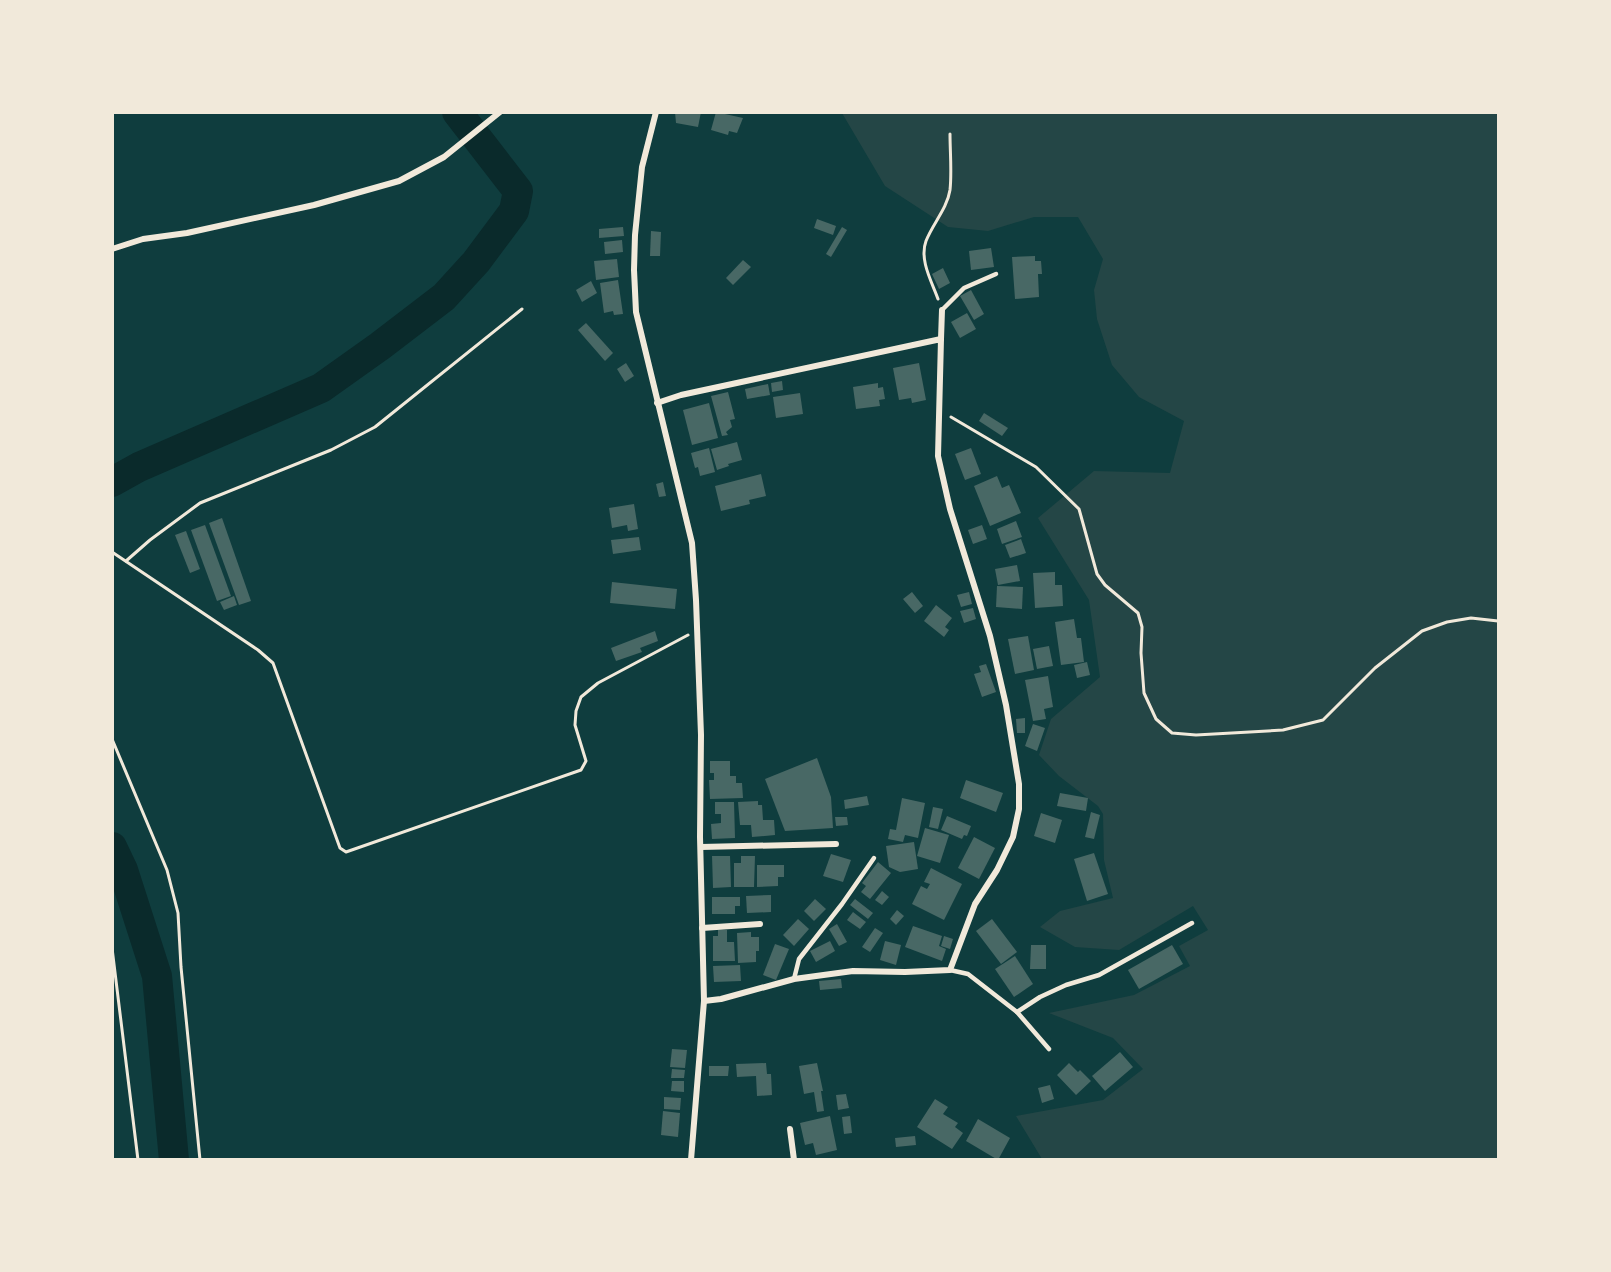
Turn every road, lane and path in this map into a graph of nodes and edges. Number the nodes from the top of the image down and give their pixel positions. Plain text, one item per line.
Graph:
1 (500, 112) edge
2 (656, 112) edge
3 (950, 134) dead end
4 (112, 249) edge
5 (996, 274) dead end
6 (522, 309) dead end
7 (942, 310) junction
8 (941, 339) junction
9 (657, 403) junction
10 (939, 410) junction
11 (112, 552) edge
12 (126, 561) junction
13 (1498, 621) edge
14 (698, 630) junction
15 (112, 740) edge
16 (836, 844) dead end
17 (701, 847) junction
18 (874, 858) dead end
19 (1192, 923) dead end
20 (760, 924) dead end
21 (702, 928) junction
22 (112, 948) edge
23 (950, 970) junction
24 (794, 979) junction
25 (704, 1001) junction
26 (1017, 1012) junction
27 (1049, 1049) dead end
28 (790, 1129) dead end
29 (138, 1160) edge
30 (200, 1160) edge
31 (691, 1160) edge
32 (794, 1160) edge

1 - 4 street
2 - 9 street
3 - 7 path
5 - 7 lane
6 - 12 path
7 - 8 street
8 - 9 street
8 - 10 street
9 - 14 street
10 - 13 path
10 - 23 street
11 - 12 path
12 - 14 path
14 - 17 street
15 - 30 path
16 - 17 street
17 - 21 street
18 - 24 lane
19 - 26 lane
20 - 21 street
21 - 25 street
22 - 29 path
23 - 24 street
23 - 26 lane
24 - 25 street
25 - 31 street
26 - 27 lane
28 - 32 street

